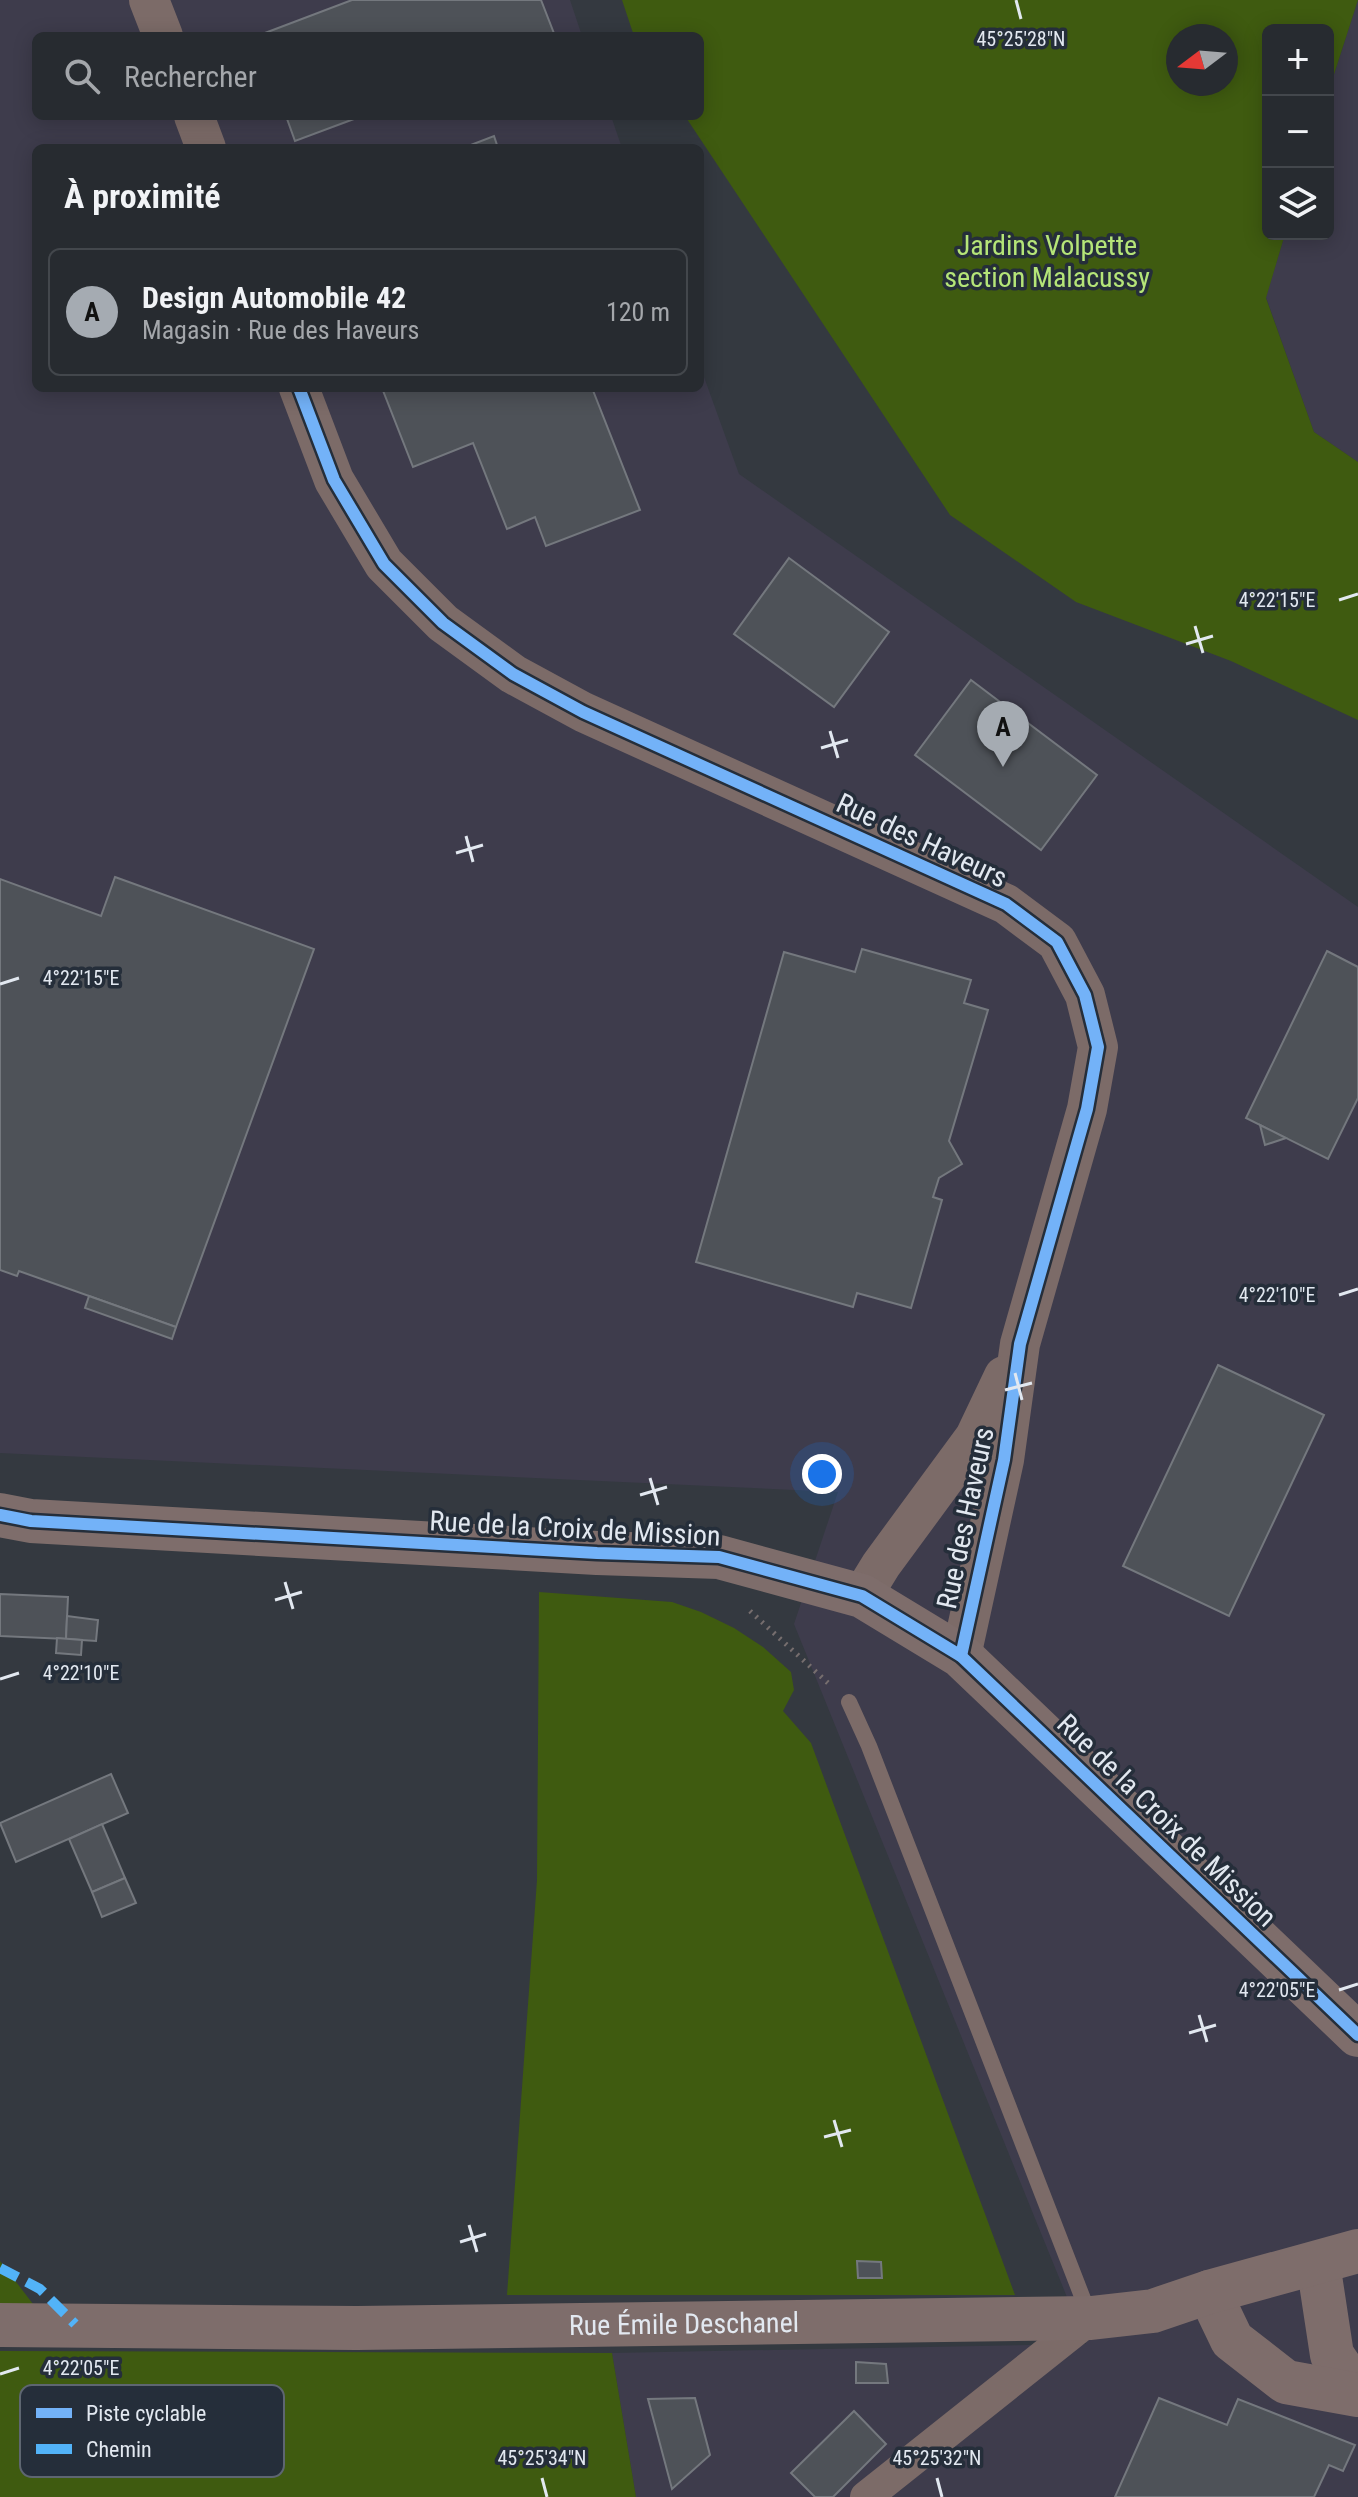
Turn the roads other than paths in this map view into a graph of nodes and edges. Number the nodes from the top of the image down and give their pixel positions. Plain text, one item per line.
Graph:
1 (149, 0) edge
2 (161, 32) edge
3 (196, 120) edge
4 (204, 144) edge
5 (301, 392) edge
6 (1020, 1344) junction
7 (0, 1515) edge
8 (862, 1596) junction
9 (961, 1656) junction
10 (849, 1702) road end
11 (1358, 2035) edge
12 (1338, 2257) edge
13 (1209, 2292) junction
14 (1091, 2318) junction
15 (0, 2325) edge
16 (1358, 2394) edge
17 (866, 2497) edge

1 - 2 street
3 - 4 street
5 - 6 street, Rue des Haveurs
6 - 8 street, Rue des Haveurs
6 - 9 street, Rue des Haveurs
7 - 8 main road, Rue de la Croix de Mission
8 - 9 main road, Rue de la Croix de Mission
9 - 11 main road, Rue de la Croix de Mission
10 - 14 lane
12 - 13 main road, Rue Émile Deschanel
12 - 16 main road
13 - 14 main road, Rue Émile Deschanel
13 - 16 main road
14 - 15 main road, Rue Émile Deschanel
14 - 17 street

